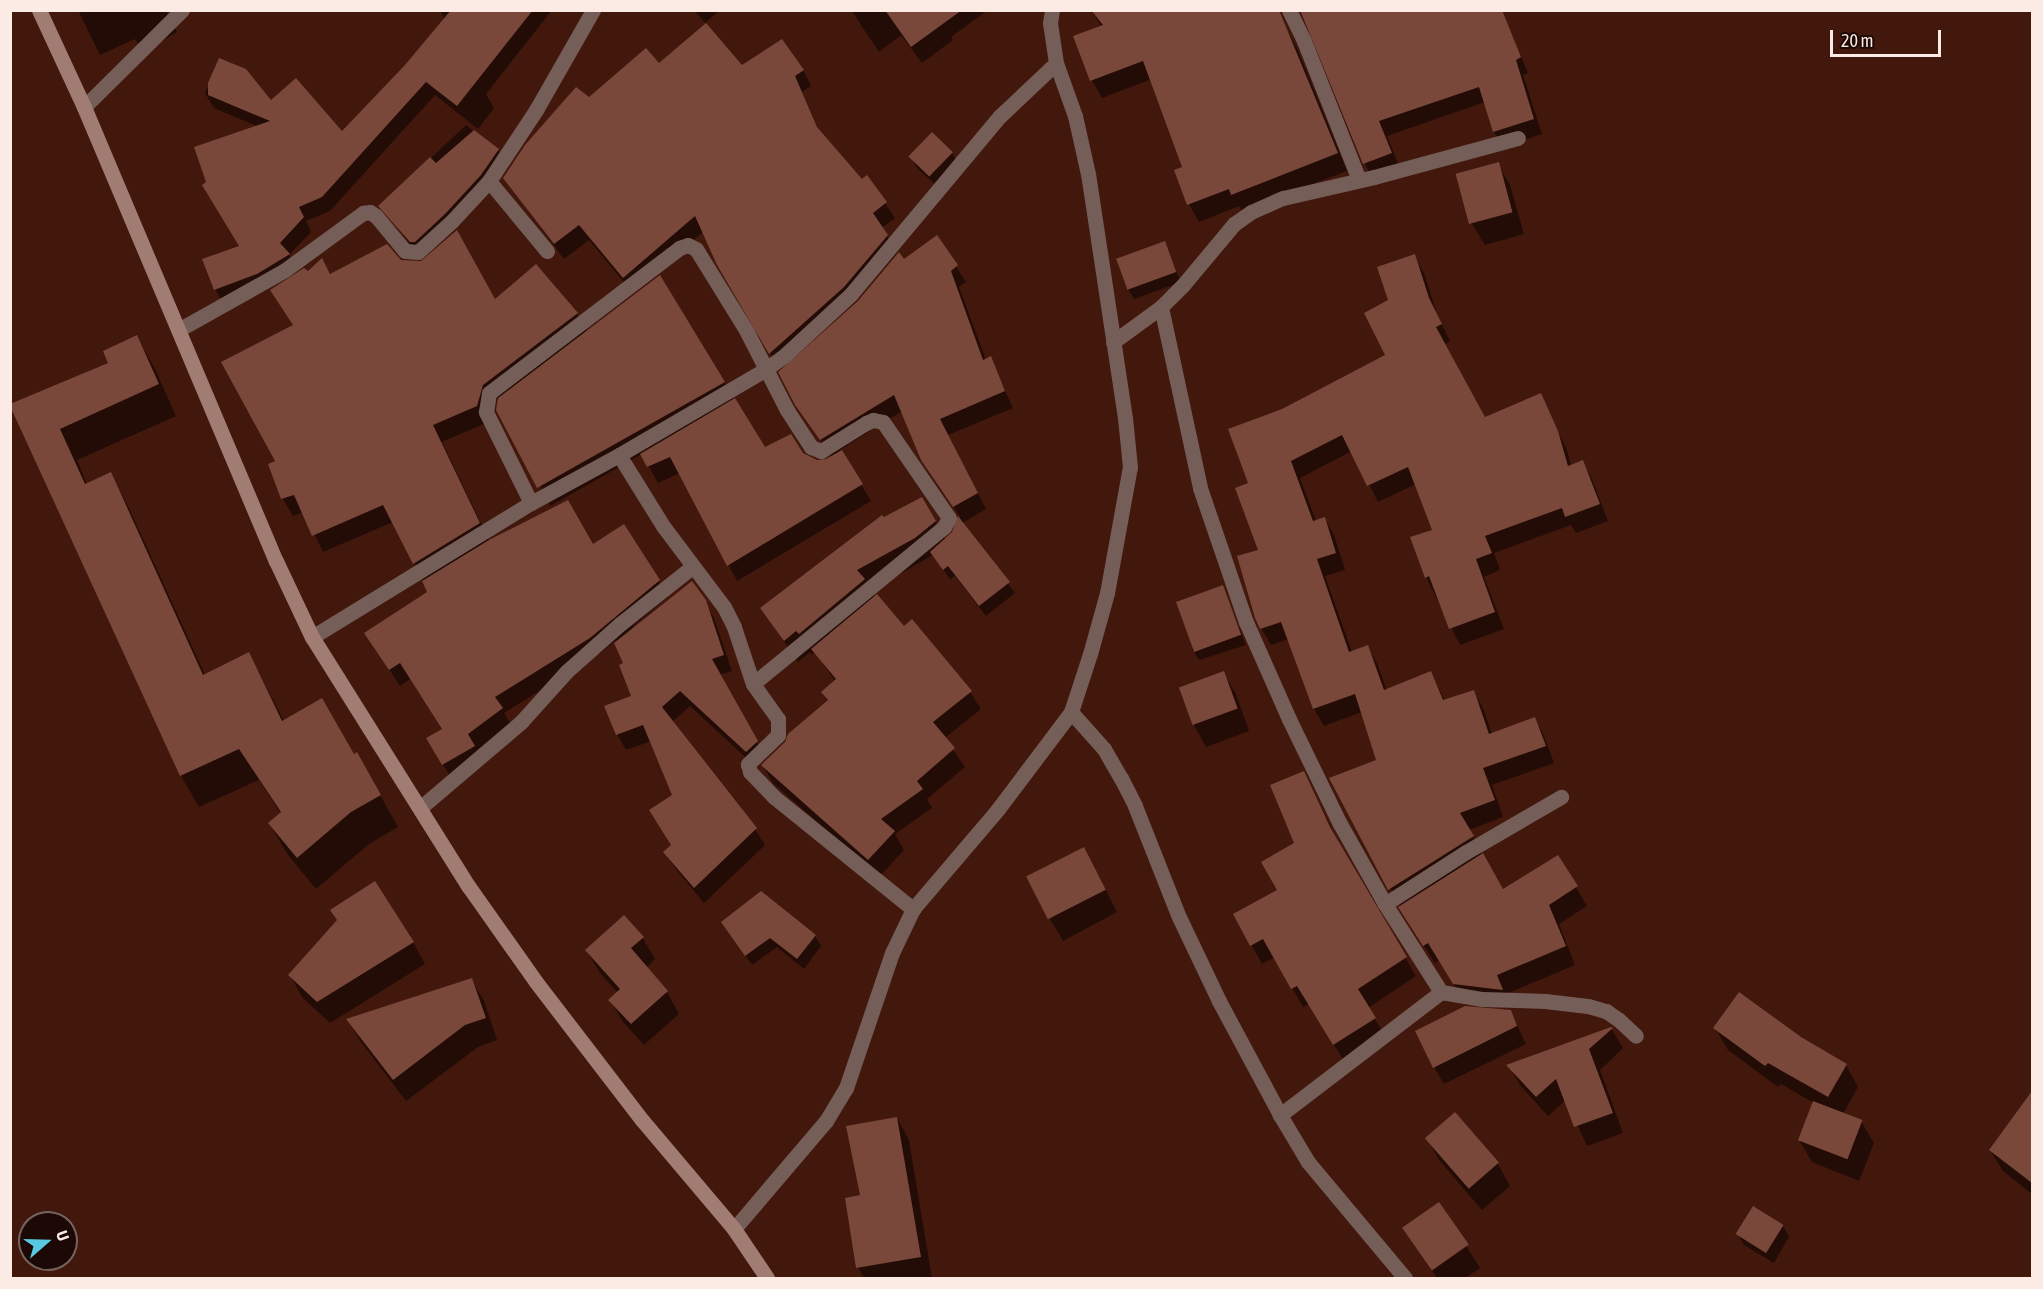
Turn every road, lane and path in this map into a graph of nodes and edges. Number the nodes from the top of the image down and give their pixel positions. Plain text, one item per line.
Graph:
1 (39, 10) edge
2 (182, 10) edge
3 (593, 10) edge
4 (1052, 10) edge
5 (1289, 10) edge
6 (1056, 63) junction
7 (84, 107) junction
8 (1518, 138) dead end
9 (489, 180) junction
10 (1359, 180) junction
11 (547, 251) dead end
12 (1161, 307) junction
13 (180, 329) junction
14 (1113, 342) junction
15 (766, 369) junction
16 (620, 455) junction
17 (531, 503) junction
18 (692, 567) junction
19 (312, 637) junction
20 (753, 684) junction
21 (1071, 712) junction
22 (1561, 797) dead end
23 (420, 808) junction
24 (1385, 904) junction
25 (913, 909) junction
26 (1441, 993) junction
27 (1636, 1036) dead end
28 (1280, 1115) junction
29 (734, 1228) junction
30 (767, 1278) edge
31 (1405, 1278) edge

1 - 7 street
2 - 7 street
3 - 9 street
4 - 6 street
5 - 10 street
6 - 14 street
6 - 15 street
7 - 13 street
8 - 10 street
9 - 11 street
9 - 13 street
10 - 12 street
12 - 14 street
12 - 24 street
13 - 19 street
14 - 21 street
15 - 16 street
15 - 17 street
15 - 20 street
16 - 17 street
16 - 18 street
17 - 19 street
18 - 20 street
18 - 23 street
19 - 23 street
20 - 25 street
21 - 25 street
21 - 28 street
22 - 24 street
23 - 29 street
24 - 26 street
25 - 29 street
26 - 27 street
26 - 28 street
28 - 31 street
29 - 30 street

